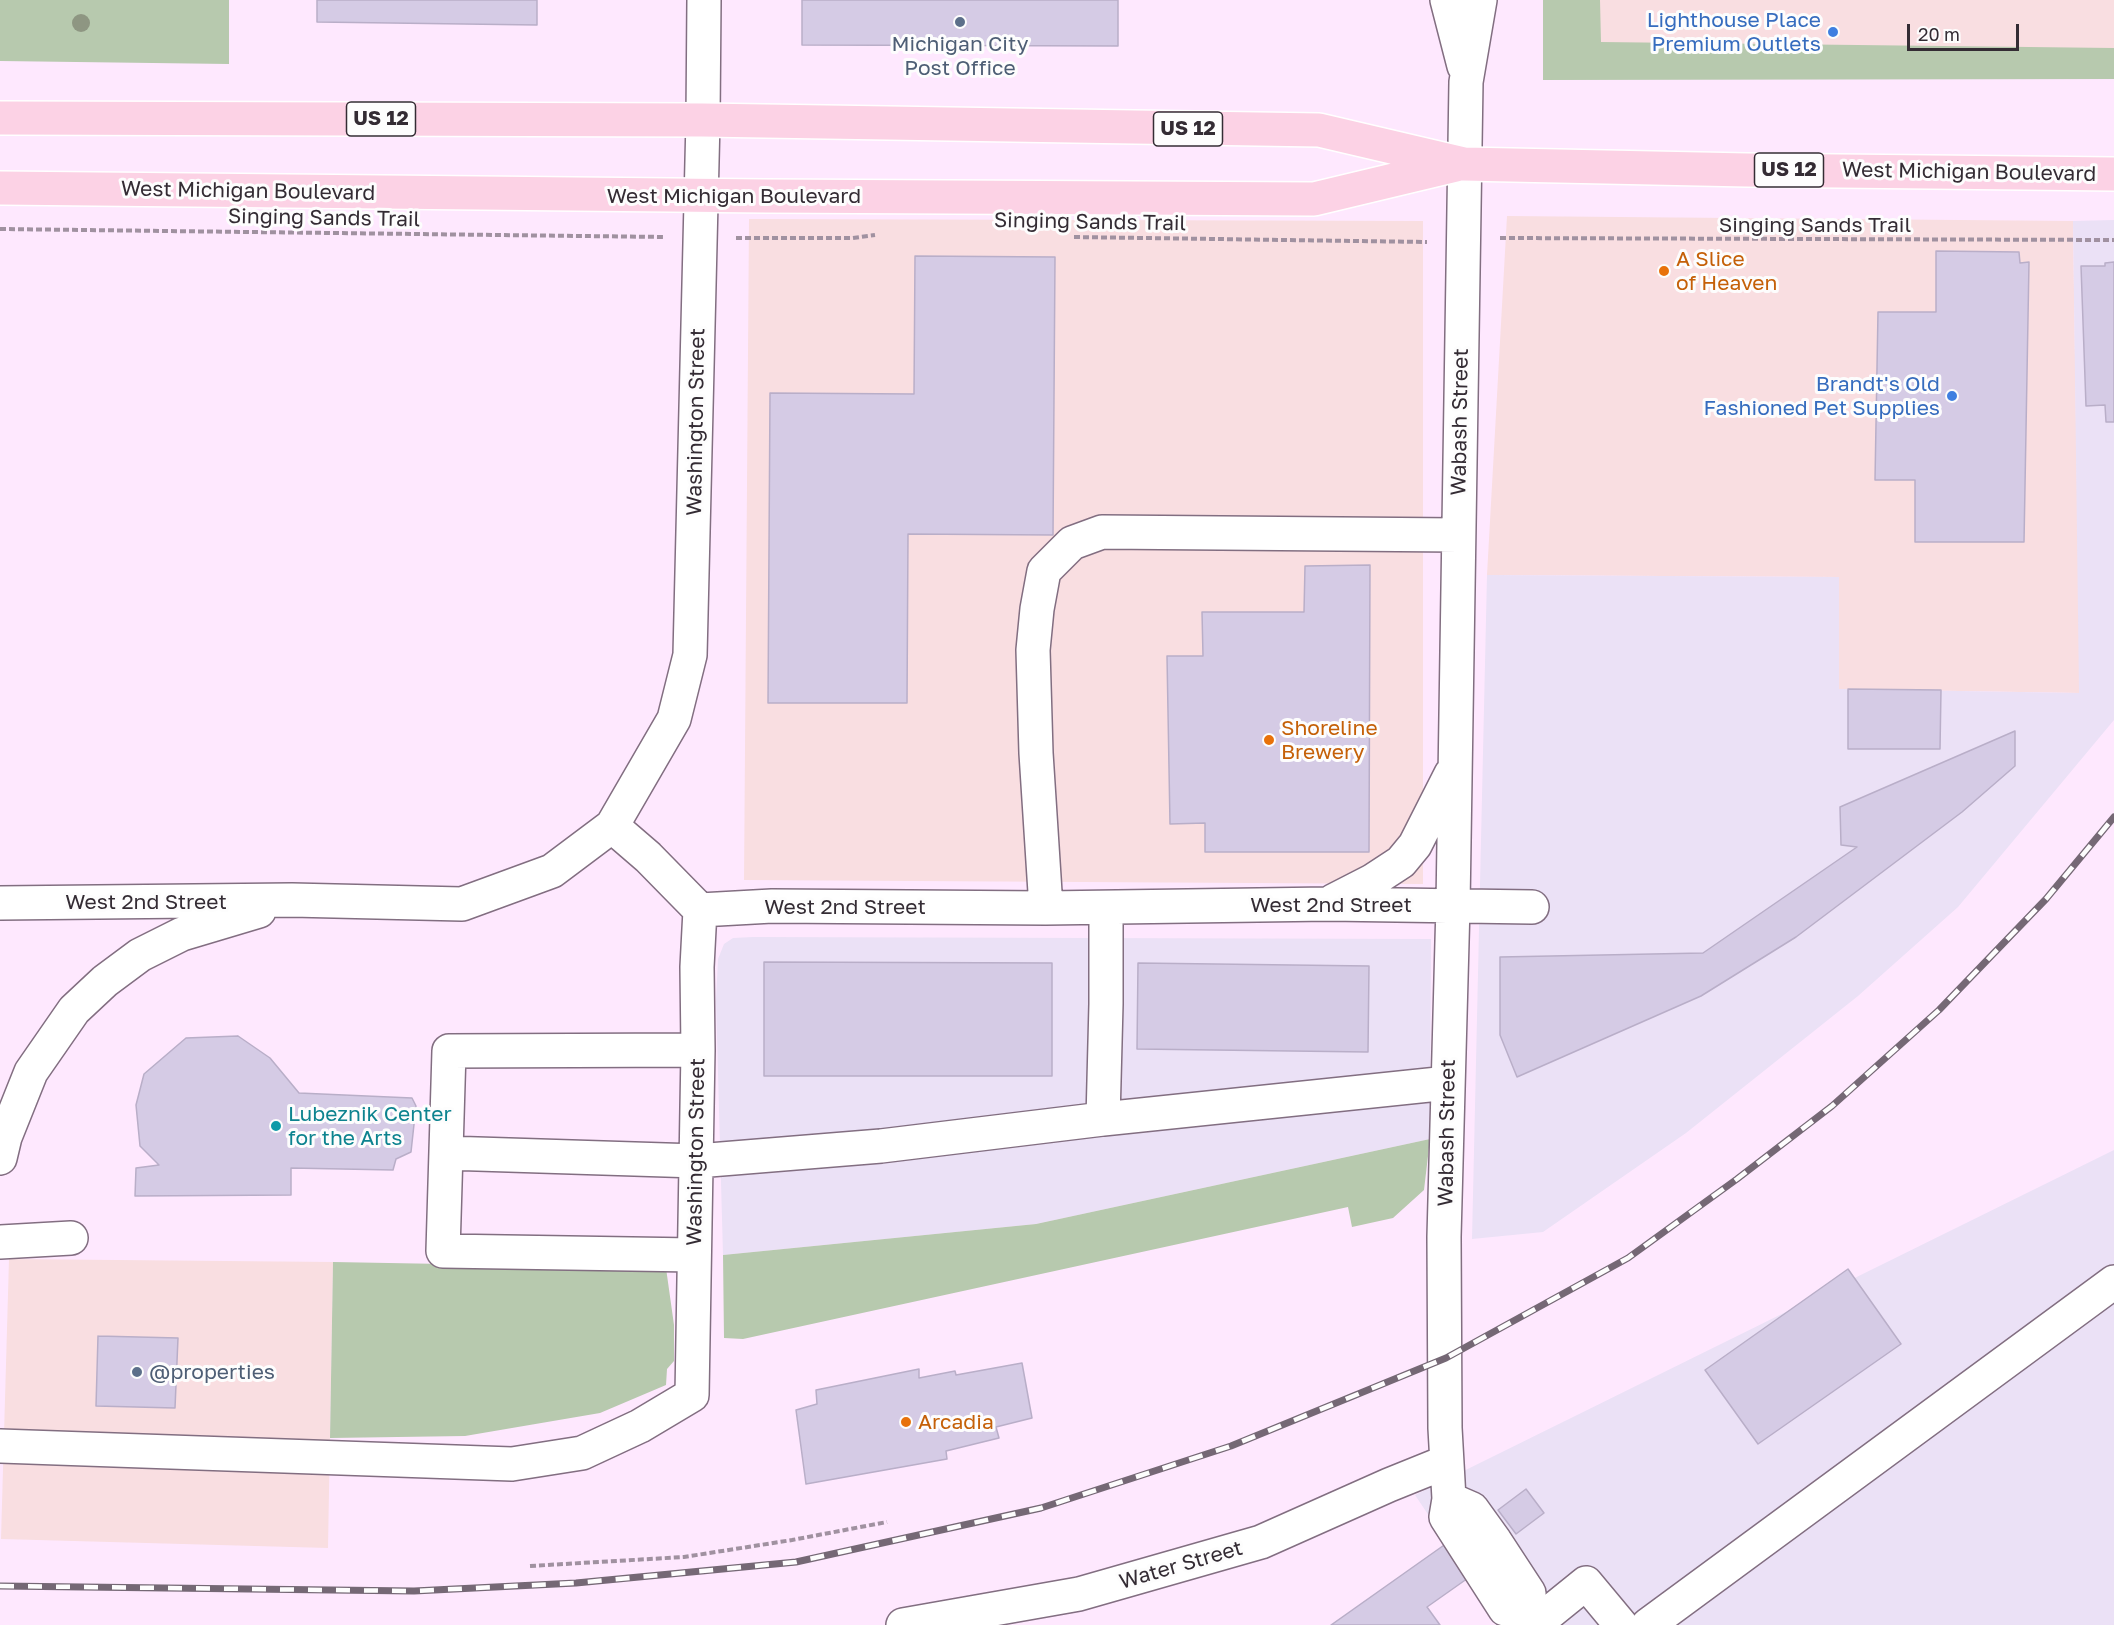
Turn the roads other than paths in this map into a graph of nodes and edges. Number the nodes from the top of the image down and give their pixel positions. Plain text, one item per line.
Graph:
1 (704, 0) edge
2 (1447, 0) edge
3 (1480, 0) edge
4 (1466, 76) junction
5 (0, 118) edge
6 (703, 120) junction
7 (1464, 164) junction
8 (2114, 174) edge
9 (0, 188) edge
10 (701, 196) junction
11 (1458, 535) junction
12 (1455, 767) junction
13 (612, 826) junction
14 (292, 900) junction
15 (0, 903) edge
16 (1329, 904) junction
17 (1452, 905) junction
18 (1532, 907) dead end
19 (1046, 908) junction
20 (1106, 908) junction
21 (700, 910) junction
22 (698, 1050) junction
23 (1448, 1083) junction
24 (1103, 1119) junction
25 (2, 1148) edge
26 (446, 1153) junction
27 (697, 1161) junction
28 (71, 1238) dead end
29 (0, 1242) edge
30 (694, 1255) junction
31 (2114, 1282) edge
32 (0, 1446) edge
33 (1446, 1462) junction
34 (1531, 1621) edge
35 (903, 1625) edge
36 (1621, 1625) edge
37 (1648, 1625) edge

1 - 6 street, Washington Street
2 - 4 street, Wabash Street
3 - 4 street, Wabash Street
4 - 7 street, Wabash Street
5 - 6 main road, West Michigan Boulevard / US 12
6 - 7 main road, West Michigan Boulevard / US 12
6 - 10 street, Washington Street
7 - 8 main road, West Michigan Boulevard / US 12
7 - 10 main road, West Michigan Boulevard / US 12
7 - 11 street, Wabash Street
9 - 10 main road, West Michigan Boulevard / US 12
10 - 13 street, Washington Street
11 - 12 street, Wabash Street
11 - 19 street
12 - 16 street, Wabash Street
12 - 17 street, Wabash Street
13 - 14 street, West 2nd Street
13 - 21 street
14 - 15 street, West 2nd Street
14 - 25 street, West 2nd Street
16 - 17 street, West 2nd Street
16 - 20 street, West 2nd Street
17 - 18 street, West 2nd Street
17 - 23 street, Wabash Street
19 - 20 street, West 2nd Street
19 - 21 street, West 2nd Street
20 - 24 street
21 - 22 street, Washington Street
22 - 26 street
22 - 27 street, Washington Street
23 - 24 street
23 - 33 street, Wabash Street
24 - 27 street
26 - 27 street
26 - 30 street
27 - 30 street, Washington Street
28 - 29 street
30 - 32 street, Washington Street
31 - 37 street
33 - 34 street, Wabash Street
33 - 35 street, Water Street
34 - 36 street

